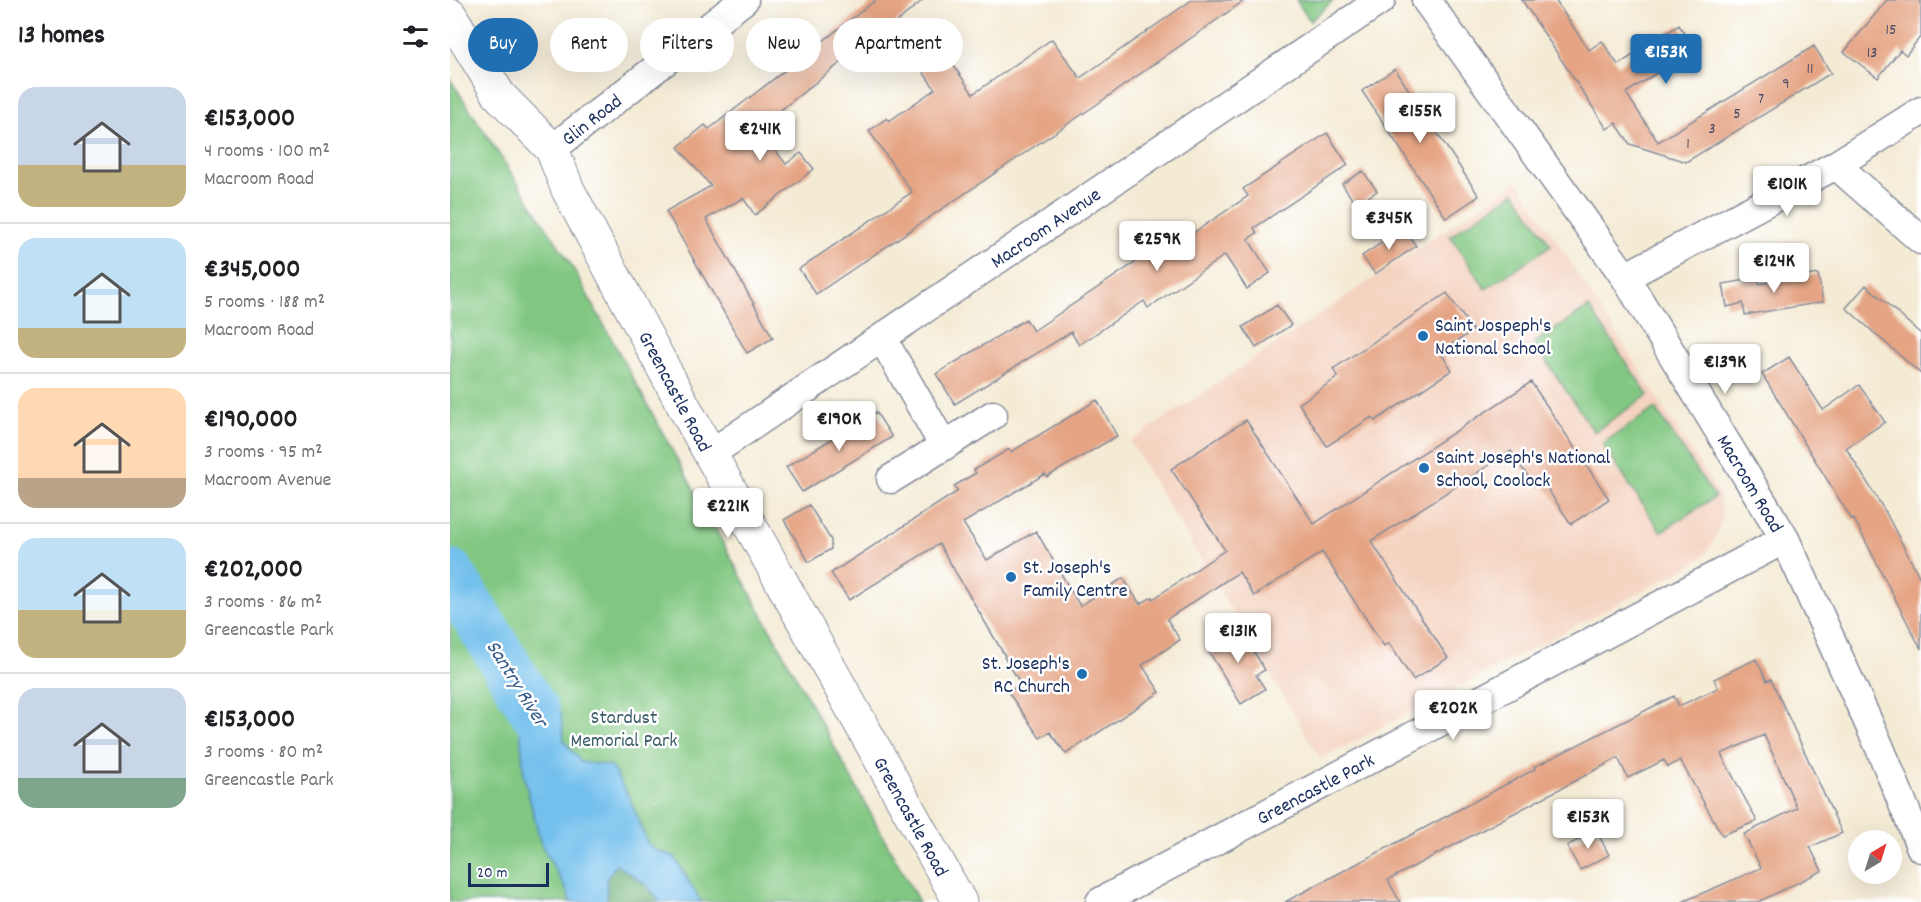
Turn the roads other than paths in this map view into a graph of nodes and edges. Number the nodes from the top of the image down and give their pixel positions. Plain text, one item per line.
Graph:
1 (744, 0) edge
2 (1380, 0) edge
3 (1426, 0) edge
4 (450, 15) edge
5 (1921, 111) edge
6 (552, 149) junction
7 (1836, 165) junction
8 (1921, 240) edge
9 (1625, 277) junction
10 (882, 338) junction
11 (993, 415) dead end
12 (944, 446) junction
13 (710, 454) junction
14 (891, 479) dead end
15 (1785, 539) junction
16 (1921, 848) edge
17 (960, 902) edge
18 (1100, 902) edge

1 - 6 street, Glin Road
2 - 10 street, Macroom Avenue
3 - 9 street, Macroom Road
4 - 6 street, Greencastle Road
5 - 7 street
6 - 13 street, Greencastle Road
7 - 8 street
7 - 9 street
9 - 15 street, Macroom Road
10 - 12 street
10 - 13 street, Macroom Avenue
11 - 12 street
12 - 14 street
13 - 17 street, Greencastle Road
15 - 16 street, Macroom Road
15 - 18 street, Greencastle Park

